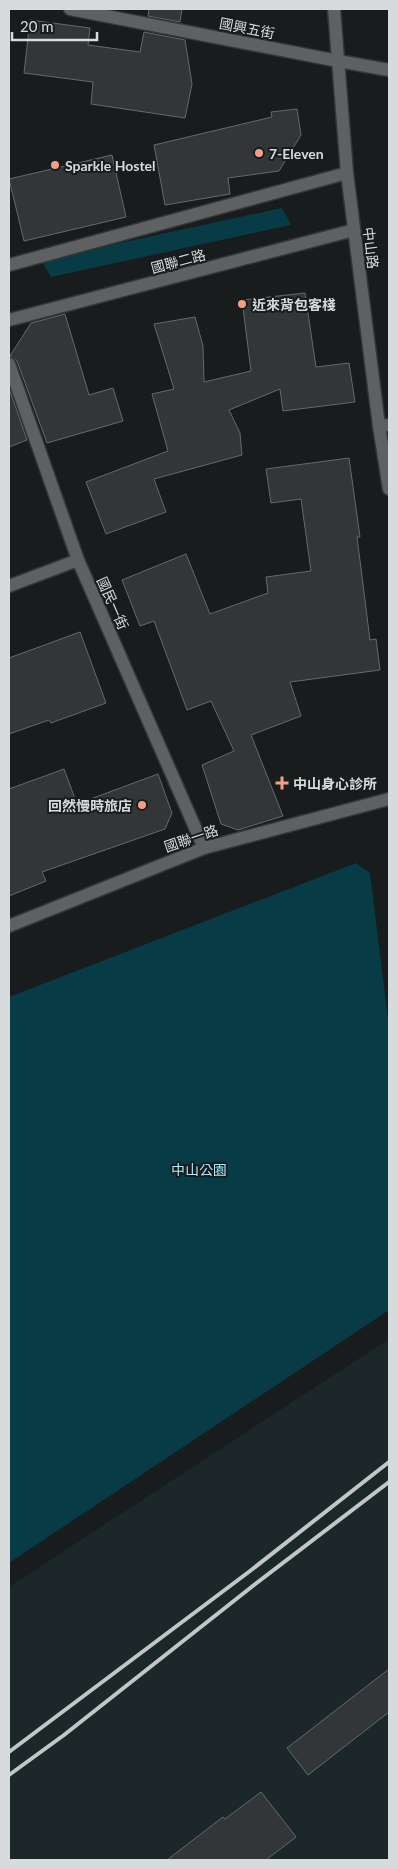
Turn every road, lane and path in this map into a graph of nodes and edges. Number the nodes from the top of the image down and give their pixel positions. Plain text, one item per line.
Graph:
1 (70, 9) edge
2 (334, 9) edge
3 (338, 61) junction
4 (389, 70) edge
5 (347, 173) junction
6 (354, 230) junction
7 (9, 266) edge
8 (9, 320) edge
9 (9, 364) edge
10 (384, 425) edge
11 (389, 489) edge
12 (78, 560) junction
13 (9, 586) edge
14 (389, 798) edge
15 (204, 848) junction
16 (9, 926) edge

1 - 3 street, 國興五街
2 - 3 street, 中山路
3 - 4 street, 國興五街
3 - 5 street, 中山路
5 - 6 street, 中山路
5 - 7 street
6 - 8 street, 國聯二路
6 - 10 street, 中山路
9 - 12 street, 國民一街
10 - 11 street, 中山路
12 - 13 street
12 - 15 street, 國民一街
14 - 15 street, 國聯一路
15 - 16 street, 國聯一路

